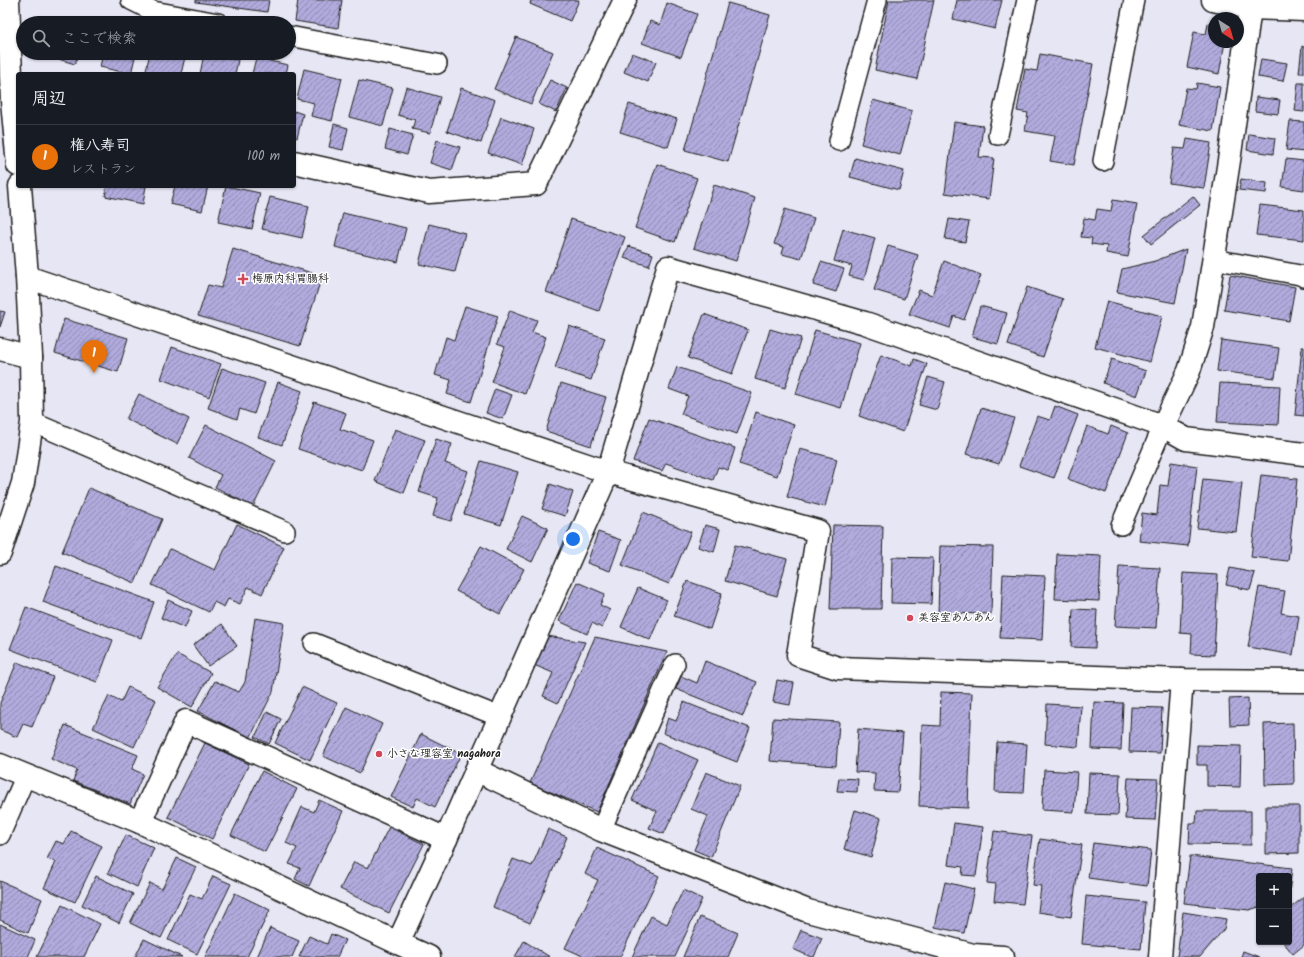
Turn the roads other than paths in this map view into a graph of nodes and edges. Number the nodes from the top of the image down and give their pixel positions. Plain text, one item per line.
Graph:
1 (8, 0) edge
2 (131, 0) edge
3 (624, 0) edge
4 (876, 0) edge
5 (1027, 0) edge
6 (1134, 0) edge
7 (1213, 0) edge
8 (1242, 4) edge
9 (1304, 10) edge
10 (180, 16) edge
11 (296, 37) edge
12 (437, 64) dead end
13 (15, 102) edge
14 (16, 123) edge
15 (998, 135) dead end
16 (839, 141) dead end
17 (0, 157) edge
18 (296, 162) edge
19 (1103, 162) dead end
20 (16, 163) edge
21 (20, 188) edge
22 (1213, 259) junction
23 (27, 277) junction
24 (1304, 277) edge
25 (0, 348) edge
26 (31, 357) junction
27 (32, 422) junction
28 (1163, 426) junction
29 (1304, 454) edge
30 (608, 472) junction
31 (1121, 525) dead end
32 (286, 531) dead end
33 (0, 553) edge
34 (314, 643) dead end
35 (675, 664) dead end
36 (1182, 680) junction
37 (1304, 681) edge
38 (500, 717) junction
39 (0, 765) edge
40 (476, 770) junction
41 (26, 776) junction
42 (140, 822) junction
43 (601, 830) junction
44 (0, 834) edge
45 (446, 839) junction
46 (398, 943) junction
47 (429, 957) edge
48 (1003, 957) edge
49 (1160, 957) edge

1 - 13 street
2 - 10 lane
3 - 18 street
4 - 16 lane
5 - 15 lane
6 - 19 lane
7 - 8 street
8 - 9 street
8 - 22 street
11 - 12 lane
13 - 14 street
17 - 20 street
21 - 23 street
22 - 24 lane
22 - 28 street
23 - 26 street
23 - 30 street
25 - 26 street
26 - 27 street
27 - 32 lane
27 - 33 street
28 - 29 street
28 - 30 street
28 - 31 lane
30 - 36 street
30 - 38 street
34 - 38 lane
35 - 43 lane
36 - 37 street
36 - 49 street
38 - 40 street
39 - 41 street
40 - 43 street
40 - 45 street
41 - 42 street
41 - 44 lane
42 - 45 street
42 - 46 street
43 - 48 street
45 - 46 street
46 - 47 street

